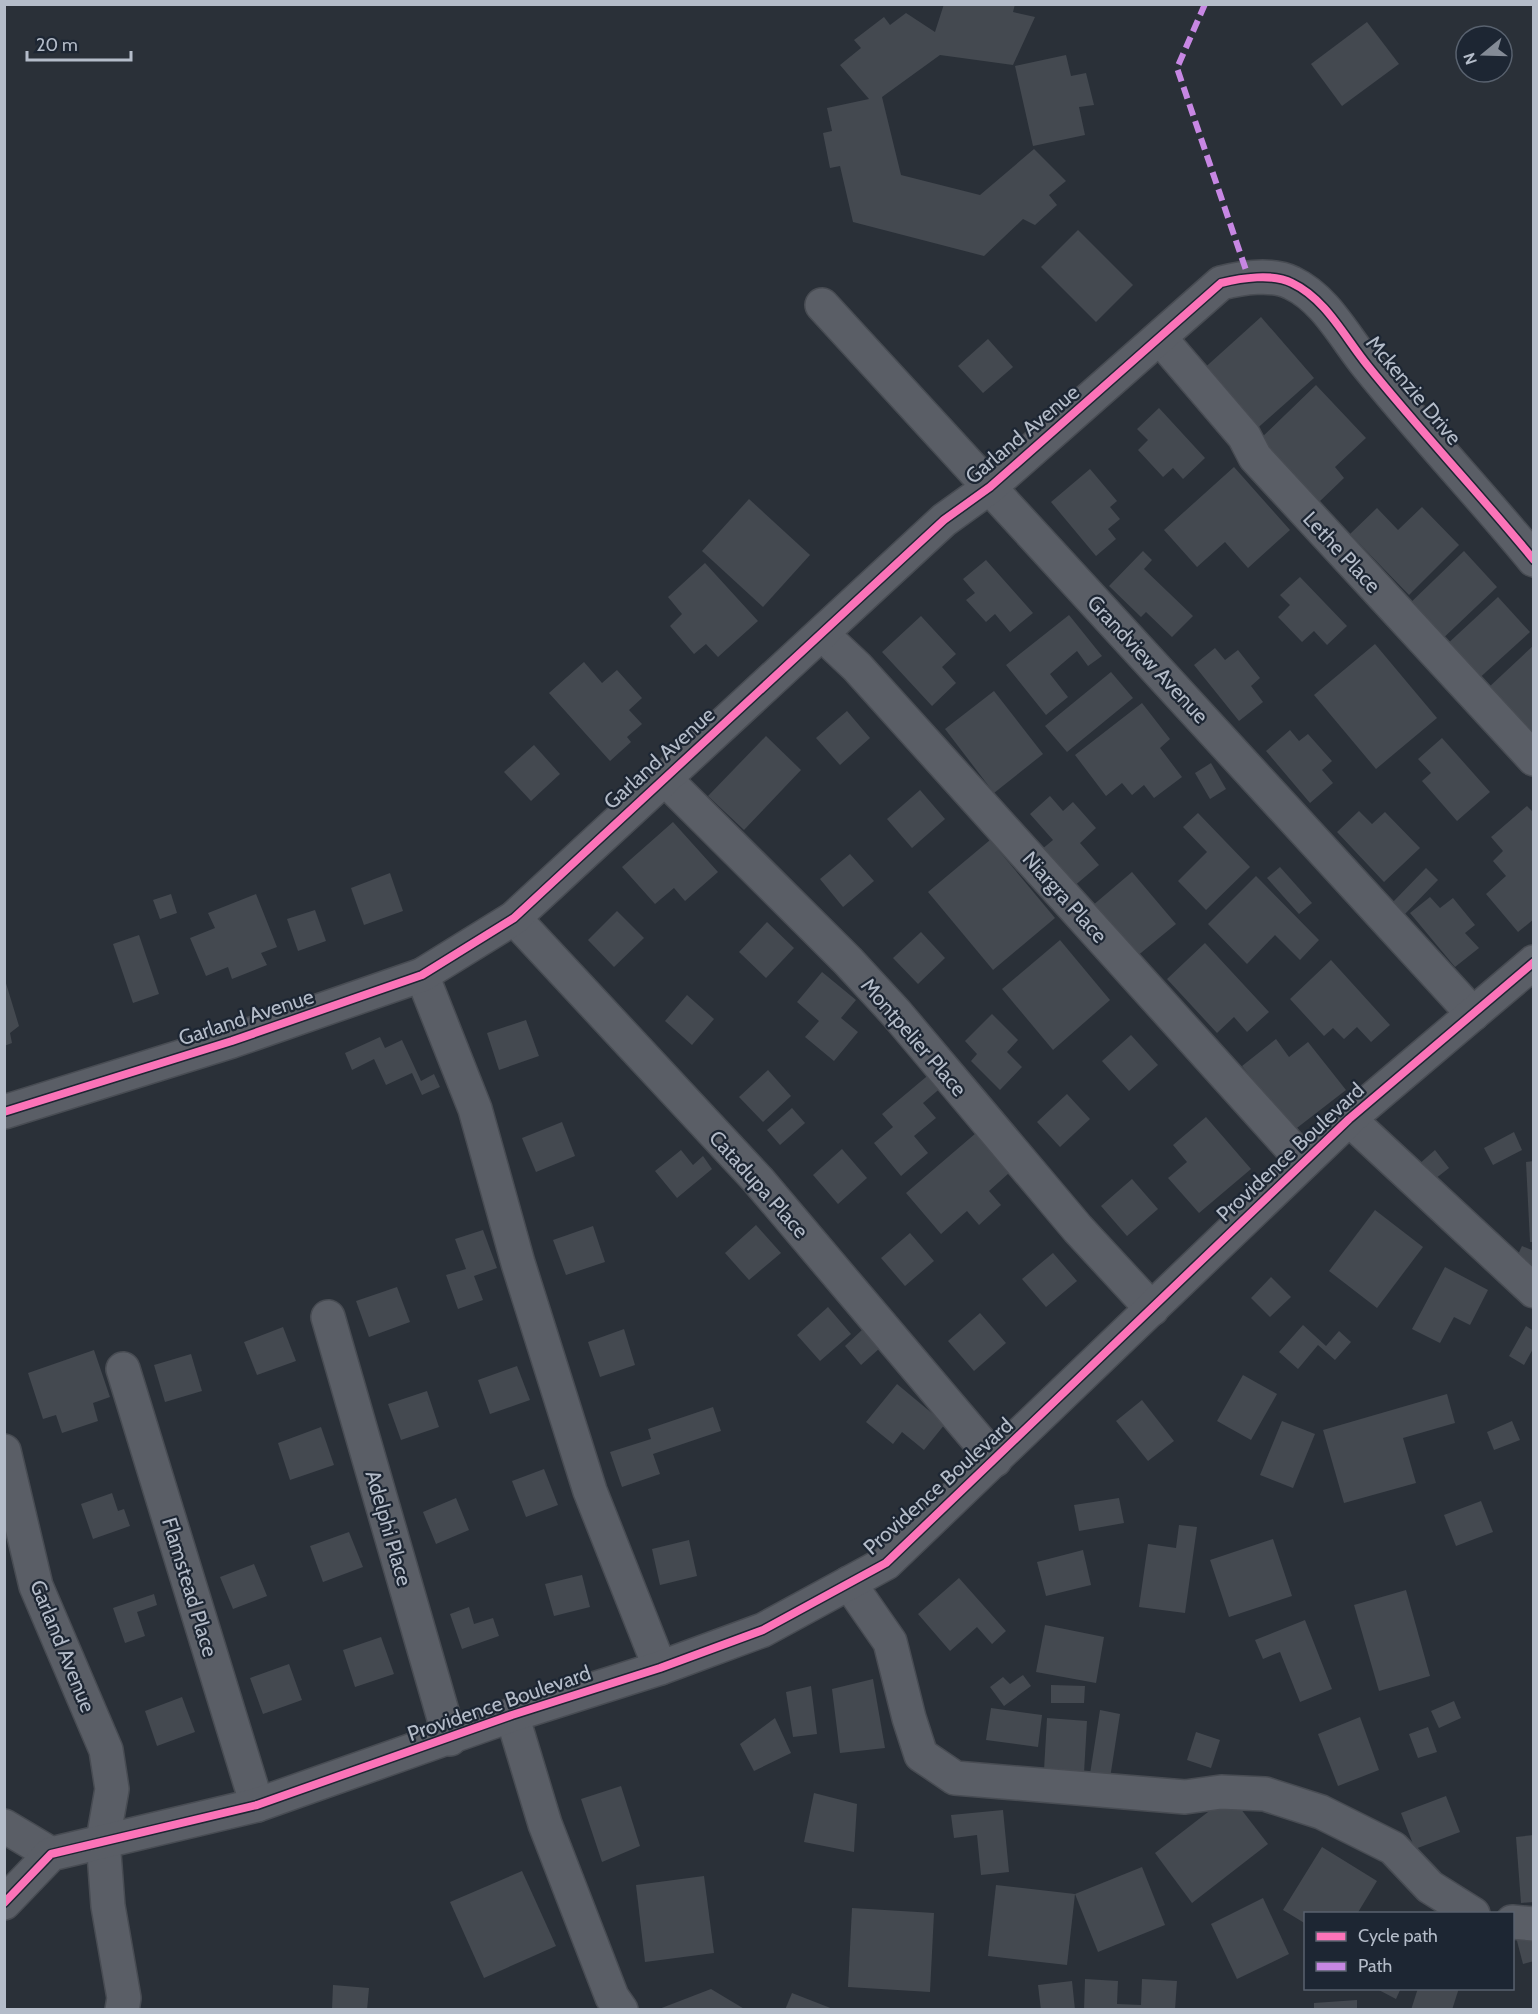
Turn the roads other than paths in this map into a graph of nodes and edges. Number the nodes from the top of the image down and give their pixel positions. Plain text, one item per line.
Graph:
1 (1248, 276) joint
2 (822, 304) dead end
3 (1160, 338) junction
4 (990, 487) junction
5 (1533, 560) edge
6 (823, 634) junction
7 (1533, 759) edge
8 (663, 777) junction
9 (514, 918) junction
10 (1533, 962) edge
11 (422, 975) junction
12 (1473, 1014) junction
13 (4, 1112) edge
14 (1349, 1119) junction
15 (1304, 1162) junction
16 (1533, 1291) edge
17 (1152, 1309) junction
18 (328, 1317) dead end
19 (123, 1369) dead end
20 (4, 1451) edge
21 (995, 1460) junction
22 (4, 1560) edge
23 (849, 1583) junction
24 (36, 1586) junction
25 (660, 1668) junction
26 (512, 1715) junction
27 (450, 1739) junction
28 (257, 1805) junction
29 (4, 1826) edge
30 (103, 1840) junction
31 (51, 1854) junction
32 (4, 1903) edge
33 (1470, 1912) edge
34 (1514, 1922) edge
35 (1533, 1924) edge
36 (122, 2010) edge
37 (621, 2010) edge

1 - 3 street, Garland Avenue
1 - 5 street, Mckenzie Drive
2 - 4 street, Grandview Avenue
3 - 4 street, Garland Avenue
3 - 7 street, Lethe Place
4 - 6 street, Garland Avenue
4 - 12 street, Grandview Avenue
6 - 8 street, Garland Avenue
6 - 15 street, Niargra Place
8 - 9 street, Garland Avenue
8 - 17 street, Montpelier Place
9 - 11 street, Garland Avenue
9 - 21 street, Catadupa Place
10 - 12 street, Providence Boulevard
11 - 13 street, Garland Avenue
11 - 25 street
12 - 14 street, Providence Boulevard
14 - 15 street, Providence Boulevard
14 - 16 street
15 - 17 street, Providence Boulevard
17 - 21 street, Providence Boulevard
18 - 27 street, Adelphi Place
19 - 28 street, Flamstead Place
20 - 24 street, Garland Avenue
21 - 23 street, Providence Boulevard
22 - 24 street
23 - 25 street, Providence Boulevard
23 - 33 street
24 - 30 street, Garland Avenue
25 - 26 street, Providence Boulevard
26 - 27 street, Providence Boulevard
26 - 37 street
27 - 28 street, Providence Boulevard
28 - 30 street, Providence Boulevard
29 - 31 street
30 - 31 street, Providence Boulevard
30 - 36 street, Garland Avenue
31 - 32 street
34 - 35 street

